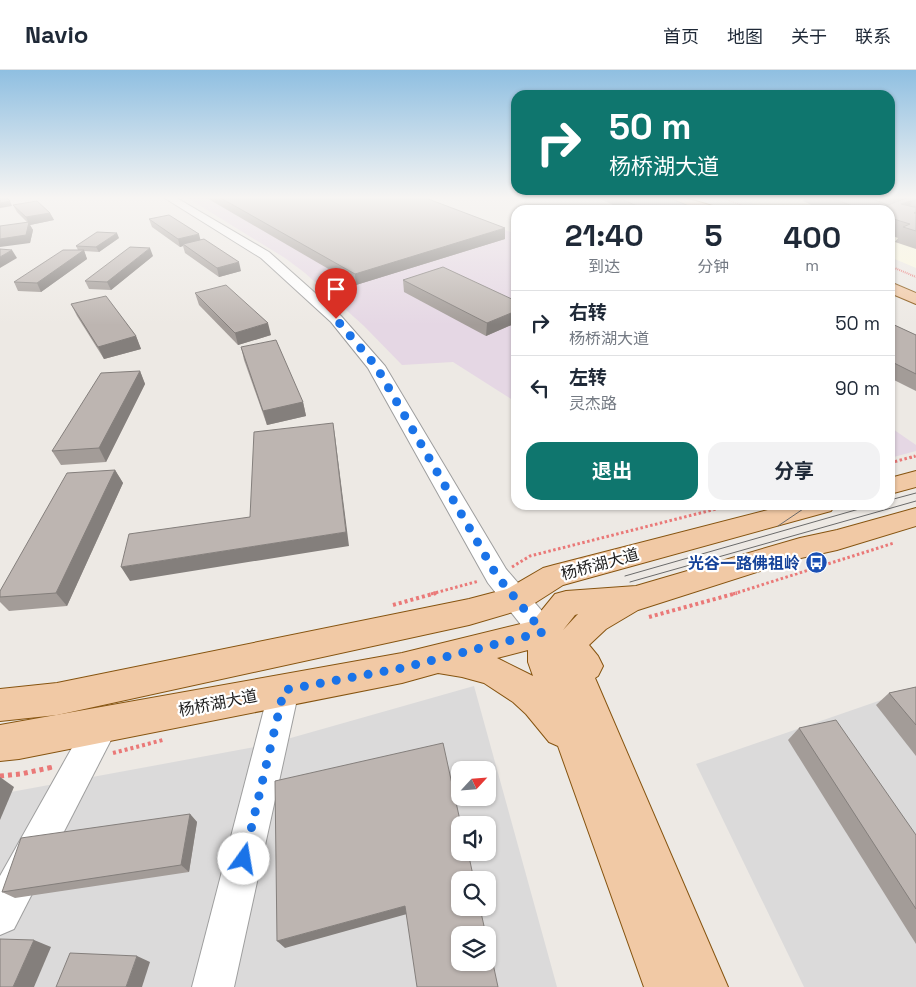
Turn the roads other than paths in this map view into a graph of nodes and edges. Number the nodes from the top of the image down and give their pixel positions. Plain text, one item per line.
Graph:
1 (240, 240) edge
2 (895, 279) edge
3 (895, 289) edge
4 (916, 289) edge
5 (916, 299) edge
6 (916, 479) edge
7 (895, 485) edge
8 (804, 510) edge
9 (916, 517) edge
10 (640, 552) junction
11 (507, 587) junction
12 (641, 608) junction
13 (543, 632) junction
14 (423, 662) junction
15 (284, 690) junction
16 (0, 705) edge
17 (102, 725) junction
18 (0, 743) edge
19 (596, 757) junction
20 (11, 876) edge
21 (0, 915) edge
22 (213, 987) edge
23 (669, 987) edge
24 (703, 987) edge

1 - 11 street
2 - 4 main road
3 - 5 main road
6 - 7 main road
8 - 10 main road, 杨桥湖大道
9 - 12 main road, 杨桥湖大道
10 - 11 main road, 杨桥湖大道
10 - 12 main road
11 - 13 street
11 - 16 main road, 杨桥湖大道
12 - 13 main road, 杨桥湖大道
12 - 19 main road
13 - 14 main road, 杨桥湖大道
13 - 19 main road
14 - 15 main road, 杨桥湖大道
14 - 19 main road
15 - 17 main road, 杨桥湖大道
15 - 22 street
17 - 18 main road, 杨桥湖大道
17 - 20 street
19 - 23 main road
19 - 24 main road
20 - 21 street

